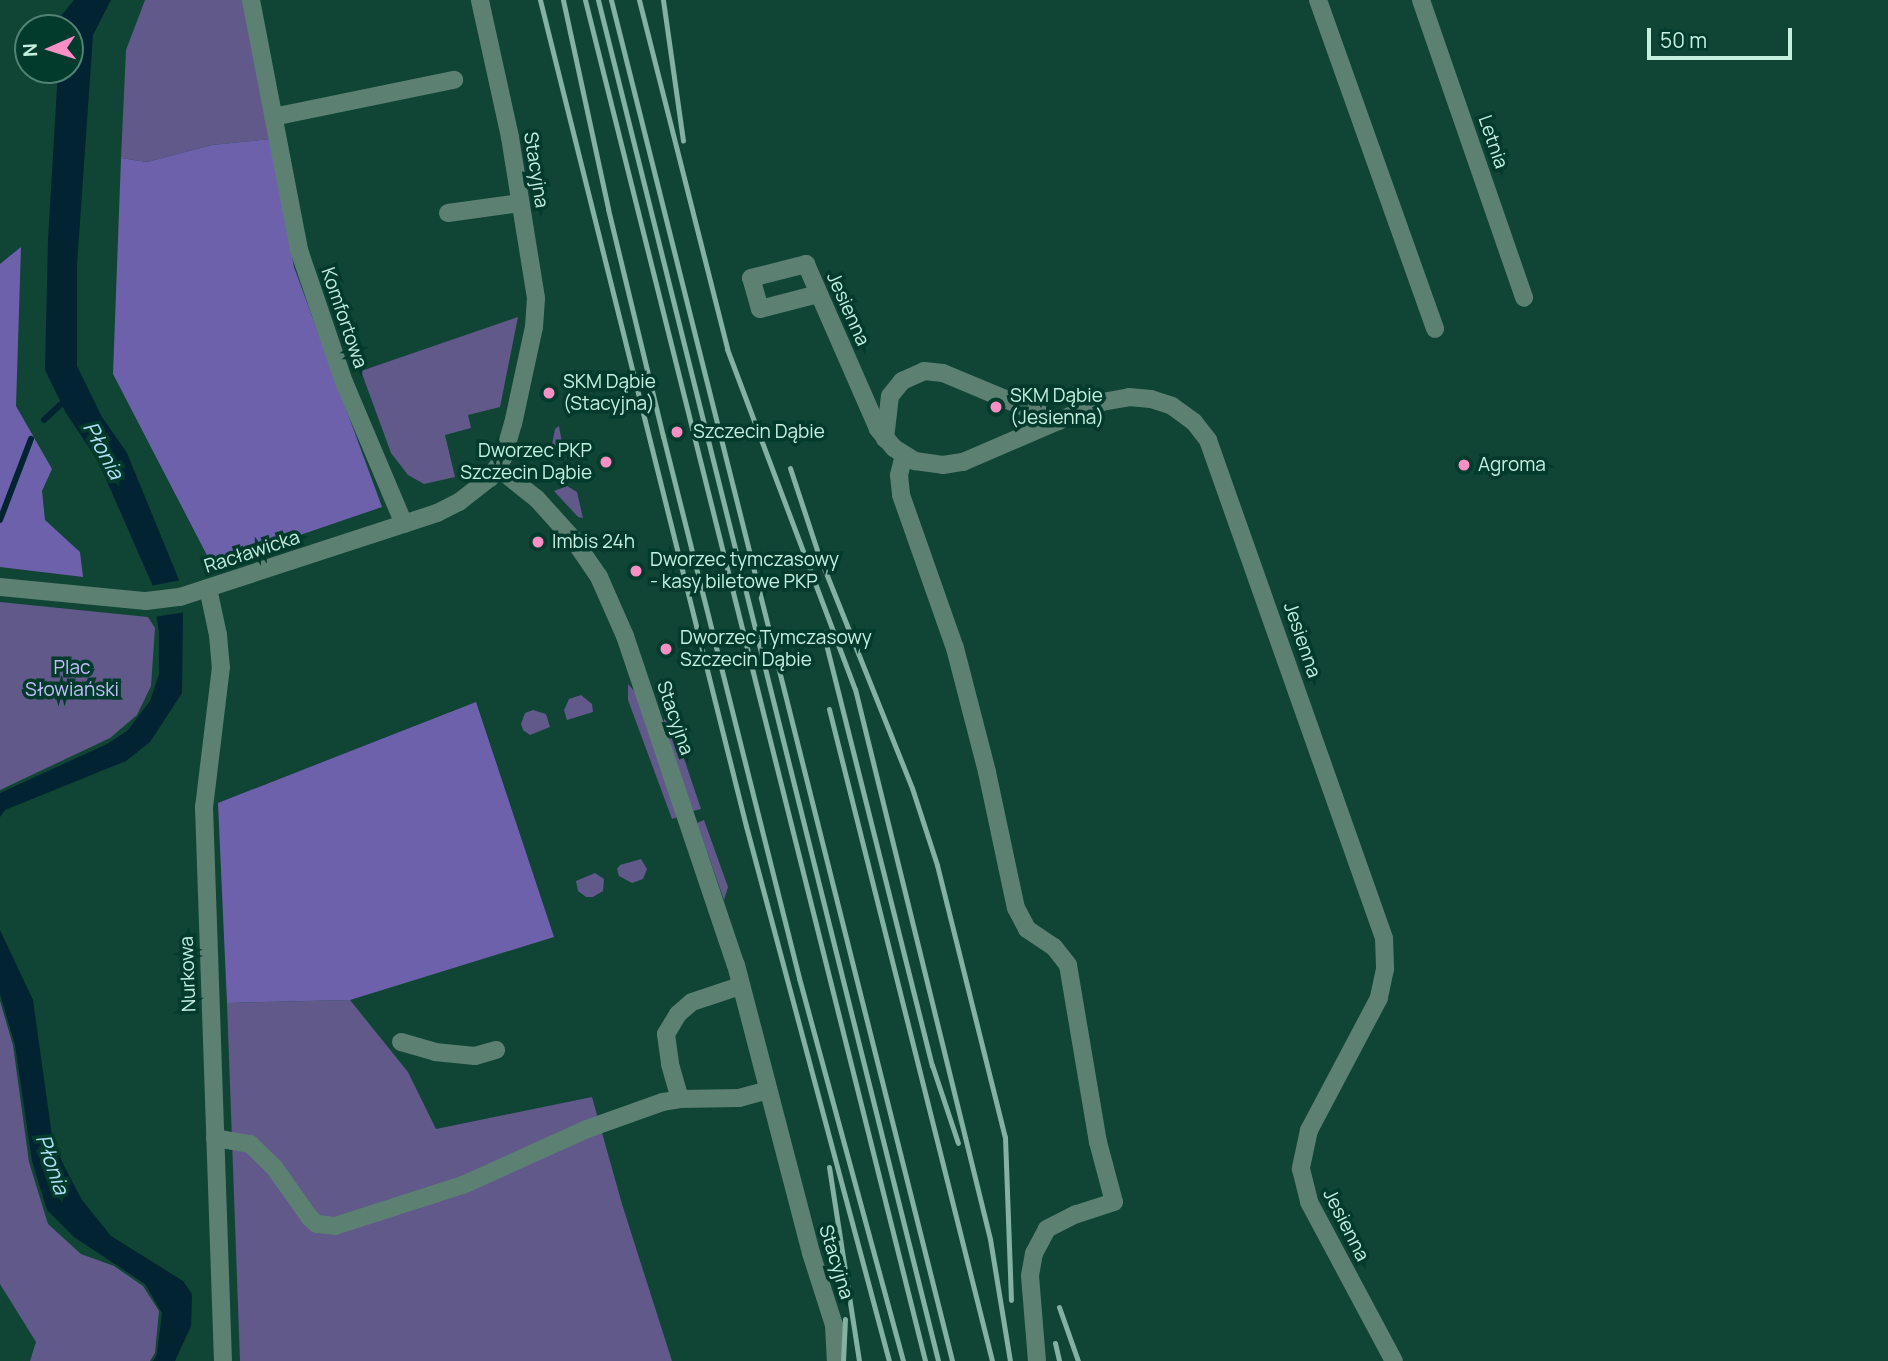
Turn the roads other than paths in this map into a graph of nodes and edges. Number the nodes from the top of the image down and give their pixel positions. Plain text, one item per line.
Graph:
1 (251, 0) edge
2 (480, 0) edge
3 (1318, 0) edge
4 (1421, 0) edge
5 (454, 80) dead end
6 (273, 117) junction
7 (520, 203) junction
8 (448, 214) dead end
9 (818, 294) junction
10 (1524, 298) dead end
11 (1435, 329) dead end
12 (1058, 421) junction
13 (885, 439) junction
14 (904, 455) junction
15 (498, 468) junction
16 (404, 524) junction
17 (0, 587) edge
18 (208, 589) junction
19 (740, 986) junction
20 (401, 1042) dead end
21 (496, 1050) dead end
22 (768, 1090) junction
23 (680, 1099) junction
24 (215, 1138) junction
25 (836, 1360) edge
26 (223, 1361) edge
27 (1037, 1361) edge
28 (1394, 1361) edge

1 - 6 street, Komfortowa
2 - 7 street, Stacyjna
3 - 11 street
4 - 10 street, Letnia
5 - 6 street
6 - 16 street, Komfortowa
7 - 8 street
7 - 15 street, Stacyjna
9 - 9 street, Jesienna
9 - 13 street, Jesienna
12 - 13 street
12 - 14 street, Jesienna
12 - 28 street, Jesienna
13 - 14 street, Jesienna
14 - 27 street
15 - 16 street, Racławicka
15 - 19 street, Stacyjna
16 - 18 street, Racławicka
17 - 18 street, Racławicka
18 - 24 street, Nurkowa
19 - 22 street, Stacyjna
19 - 23 street
20 - 21 street
22 - 23 street
22 - 25 street, Stacyjna
23 - 24 street
24 - 26 street, Nurkowa

